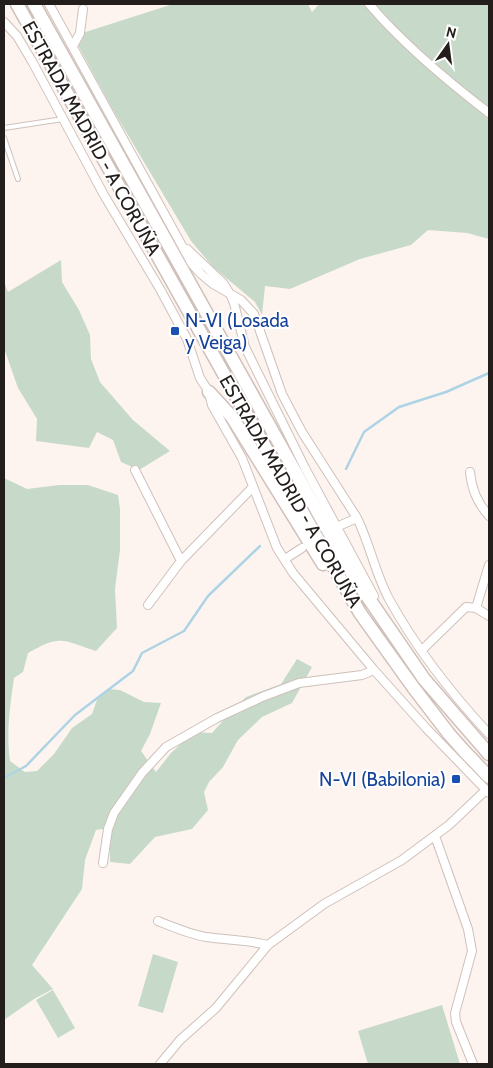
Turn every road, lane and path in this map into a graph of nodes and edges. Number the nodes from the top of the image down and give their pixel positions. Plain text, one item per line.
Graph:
1 (17, 4) edge
2 (34, 4) edge
3 (50, 4) edge
4 (369, 4) edge
5 (83, 9) dead end
6 (4, 22) edge
7 (73, 46) junction
8 (489, 113) edge
9 (64, 119) junction
10 (4, 128) edge
11 (4, 138) edge
12 (18, 179) dead end
13 (230, 294) junction
14 (209, 392) junction
15 (135, 470) dead end
16 (470, 472) dead end
17 (253, 487) junction
18 (489, 516) edge
19 (357, 518) junction
20 (341, 525) dead end
21 (302, 548) dead end
22 (285, 559) junction
23 (182, 561) junction
24 (489, 565) edge
25 (148, 605) dead end
26 (476, 608) junction
27 (489, 616) edge
28 (403, 648) junction
29 (422, 650) junction
30 (374, 670) junction
31 (449, 734) junction
32 (489, 734) edge
33 (489, 754) edge
34 (489, 777) edge
35 (488, 792) edge
36 (434, 836) junction
37 (103, 863) dead end
38 (158, 921) dead end
39 (268, 945) junction
40 (160, 1064) edge
41 (473, 1064) edge

1 - 31 highway, ESTRADA MADRID - A CORUÑA
2 - 28 highway, ESTRADA MADRID - A CORUÑA
3 - 7 street
4 - 8 street
5 - 7 street
6 - 9 street
7 - 13 street
9 - 10 lane
9 - 14 street
11 - 12 lane
13 - 19 street
13 - 28 street
14 - 17 street
14 - 31 highway
15 - 23 street
16 - 18 street
17 - 22 street
17 - 23 street
19 - 20 street
19 - 29 street
21 - 22 street
22 - 30 street
23 - 25 street
24 - 26 street
26 - 27 street
26 - 29 street
28 - 33 highway, ESTRADA MADRID - A CORUÑA
29 - 32 street
30 - 35 street
30 - 37 street
31 - 34 highway, ESTRADA MADRID - A CORUÑA
35 - 36 street
36 - 39 street
36 - 41 street
38 - 39 street
39 - 40 street

